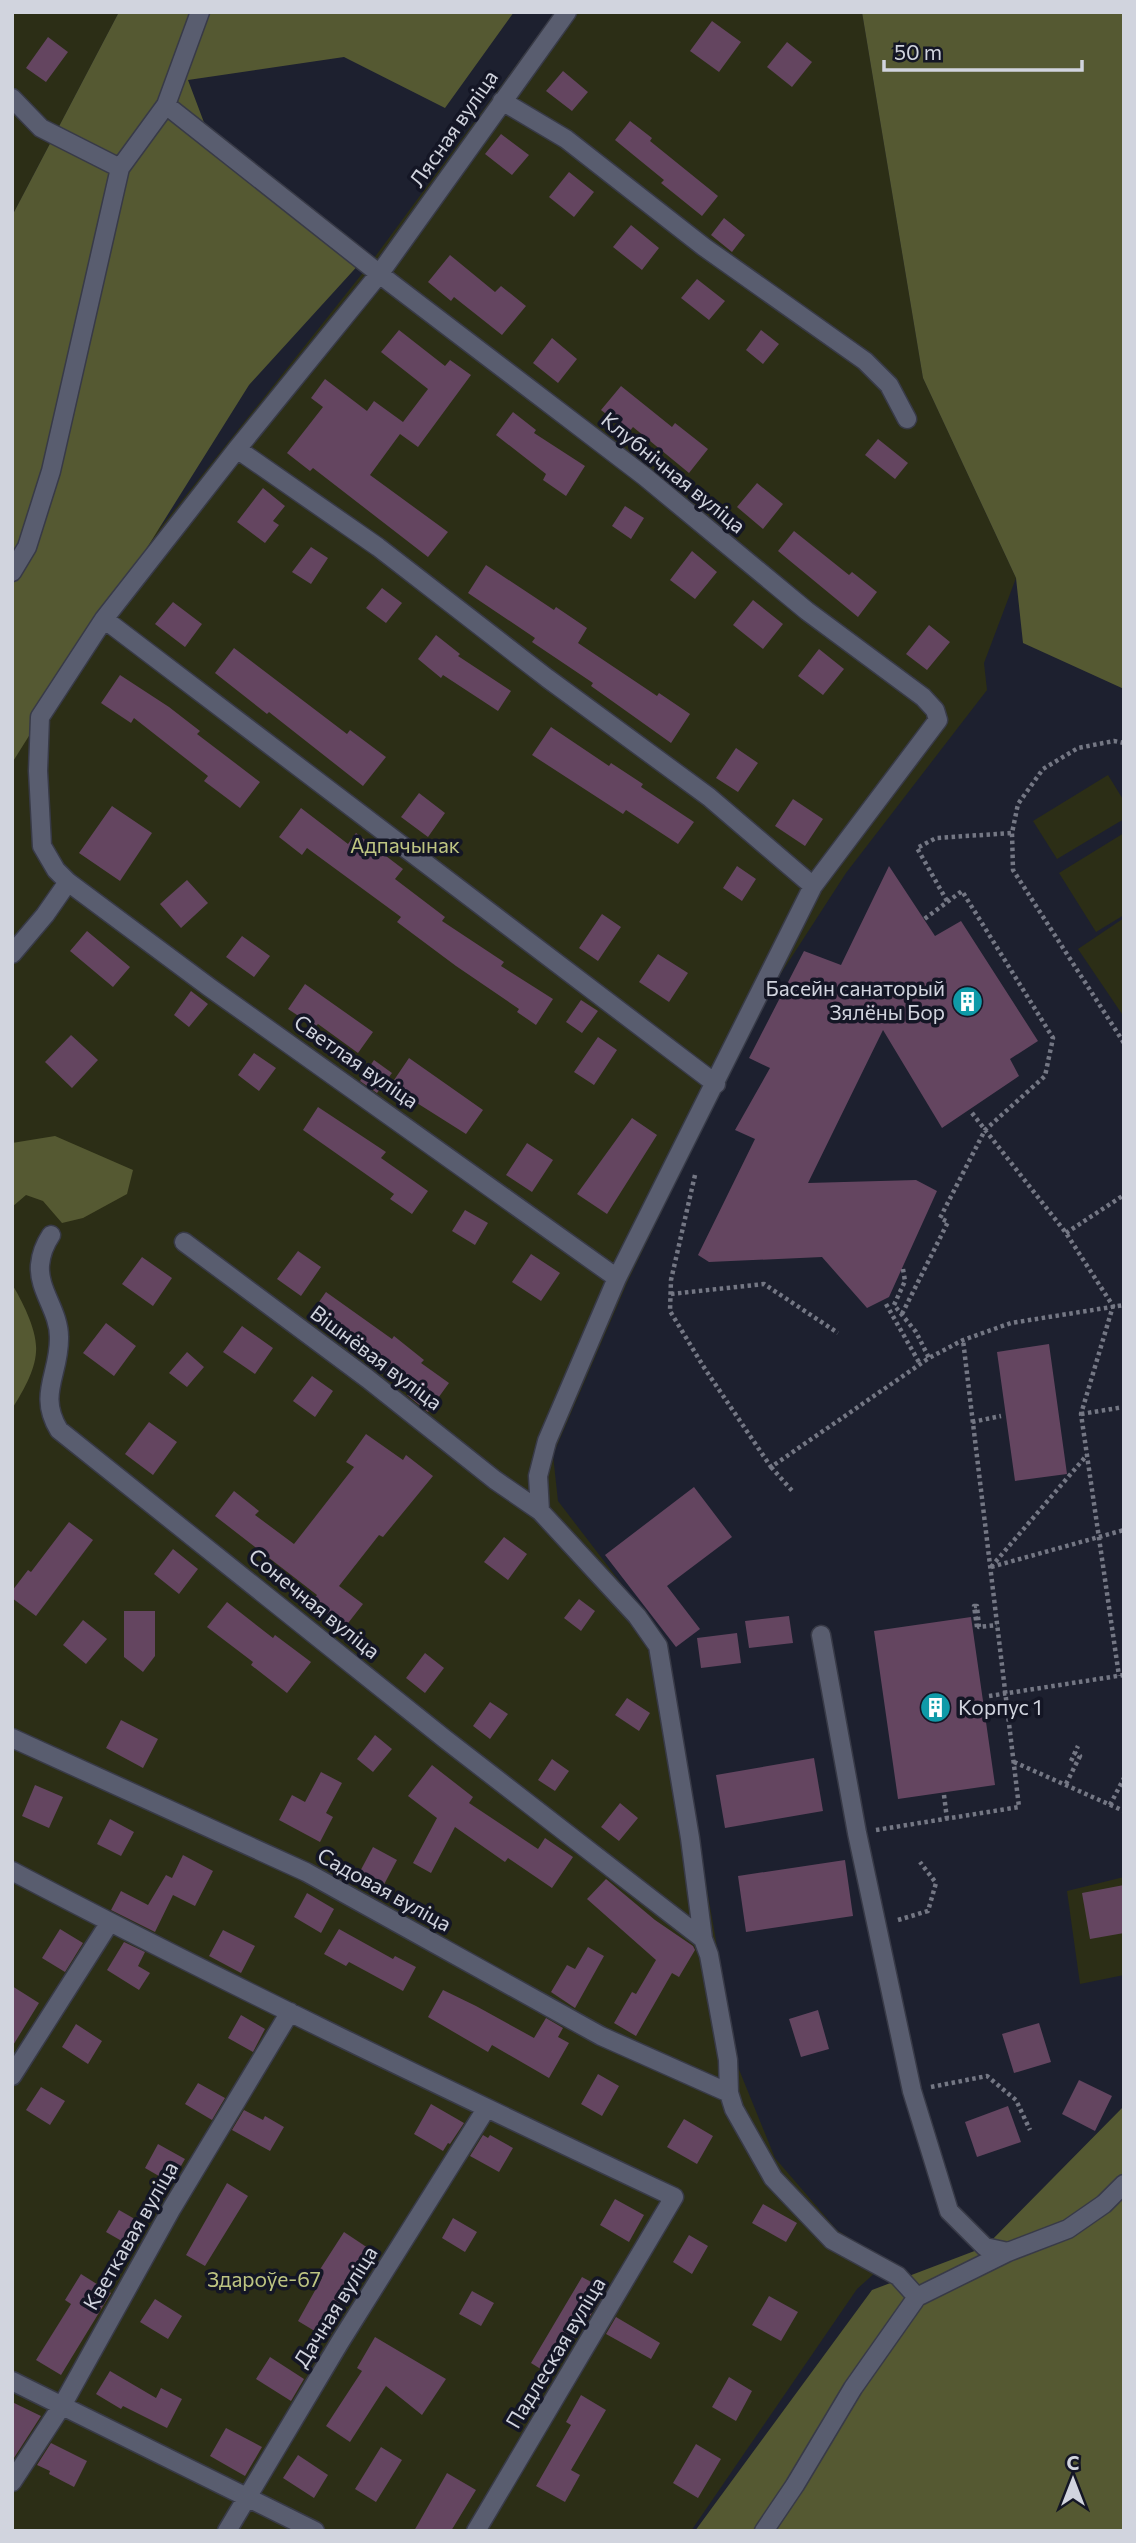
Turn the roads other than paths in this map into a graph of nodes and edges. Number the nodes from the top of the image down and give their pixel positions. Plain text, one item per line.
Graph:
1 (200, 12) edge
2 (567, 12) edge
3 (12, 98) edge
4 (502, 101) junction
5 (166, 105) junction
6 (120, 168) junction
7 (380, 273) junction
8 (907, 419) dead end
9 (237, 449) junction
10 (12, 572) edge
11 (104, 619) junction
12 (68, 882) junction
13 (813, 886) junction
14 (12, 954) edge
15 (716, 1084) junction
16 (51, 1235) dead end
17 (184, 1242) dead end
18 (617, 1278) junction
19 (540, 1511) junction
20 (821, 1635) dead end
21 (12, 1738) edge
22 (12, 1871) edge
23 (110, 1922) junction
24 (703, 1939) junction
25 (290, 2012) junction
26 (12, 2076) edge
27 (729, 2093) junction
28 (486, 2109) junction
29 (1124, 2184) edge
30 (1009, 2252) junction
31 (917, 2297) junction
32 (12, 2381) edge
33 (62, 2404) junction
34 (12, 2482) edge
35 (247, 2497) junction
36 (227, 2531) edge
37 (315, 2531) edge
38 (476, 2531) edge
39 (764, 2531) edge

1 - 5 street
2 - 4 street, Лясная вуліца
3 - 6 street
4 - 7 street, Лясная вуліца
4 - 8 street
5 - 6 street
5 - 7 street, Клубнічная вуліца
6 - 10 street
7 - 9 street, Лясная вуліца
7 - 13 street, Клубнічная вуліца
9 - 11 street, Лясная вуліца
9 - 13 street
11 - 12 street, Светлая вуліца
11 - 15 street
12 - 14 street
12 - 18 street, Светлая вуліца
13 - 15 street
15 - 18 street
16 - 24 street, Сонечная вуліца
17 - 19 street, Вішнёвая вуліца
18 - 19 street
19 - 24 street, Вішнёвая вуліца
20 - 30 street
21 - 27 street, Садовая вуліца
22 - 23 street
23 - 25 street
23 - 26 street
24 - 27 street, Вішнёвая вуліца
25 - 28 street
25 - 33 street, Кветкавая вуліца
27 - 31 street
28 - 35 street, Дачная вуліца
28 - 38 street, Падлеская вуліца
29 - 30 street
30 - 31 street
31 - 39 street
32 - 33 street
33 - 34 street, Кветкавая вуліца
33 - 35 street
35 - 36 street, Дачная вуліца
35 - 37 street

